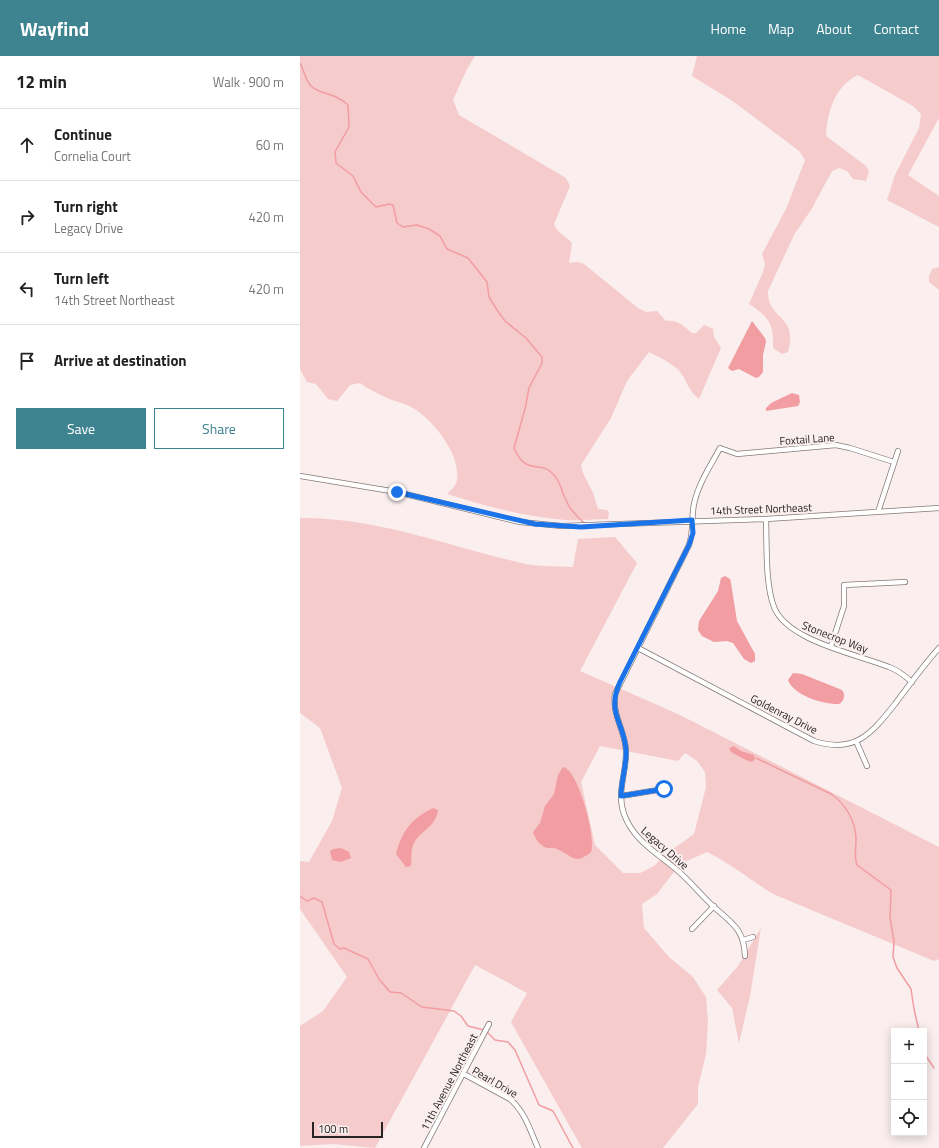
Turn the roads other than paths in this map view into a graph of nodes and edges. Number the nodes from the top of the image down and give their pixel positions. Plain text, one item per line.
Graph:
1 (720, 448) joint
2 (898, 451) dead end
3 (894, 462) junction
4 (300, 476) edge
5 (939, 508) edge
6 (878, 512) junction
7 (766, 519) junction
8 (692, 520) junction
9 (905, 582) dead end
10 (831, 646) junction
11 (638, 648) junction
12 (939, 648) edge
13 (912, 682) junction
14 (856, 742) junction
15 (867, 766) dead end
16 (664, 789) dead end
17 (621, 796) junction
18 (714, 906) junction
19 (692, 929) dead end
20 (753, 937) dead end
21 (743, 940) junction
22 (745, 956) dead end
23 (490, 1024) dead end
24 (464, 1074) junction
25 (424, 1148) edge
26 (538, 1148) edge

1 - 3 street, Foxtail Lane
1 - 8 street, Legacy Drive
2 - 3 street
3 - 6 street
4 - 8 street, 14th Street Northeast
5 - 6 street, 14th Street Northeast
6 - 7 street, 14th Street Northeast
7 - 8 street, 14th Street Northeast
7 - 10 street, Stonecrop Way
8 - 11 street, Legacy Drive
9 - 10 street
10 - 13 street, Stonecrop Way
11 - 14 street, Goldenray Drive
11 - 17 street, Legacy Drive
12 - 13 street, Goldenray Drive
13 - 14 street, Goldenray Drive
14 - 15 street
16 - 17 street
17 - 18 street, Legacy Drive
18 - 19 street
18 - 21 street, Legacy Drive
20 - 21 street
21 - 22 street, Legacy Drive
23 - 24 street, 11th Avenue Northeast
24 - 25 street, 11th Avenue Northeast
24 - 26 street, Pearl Drive

